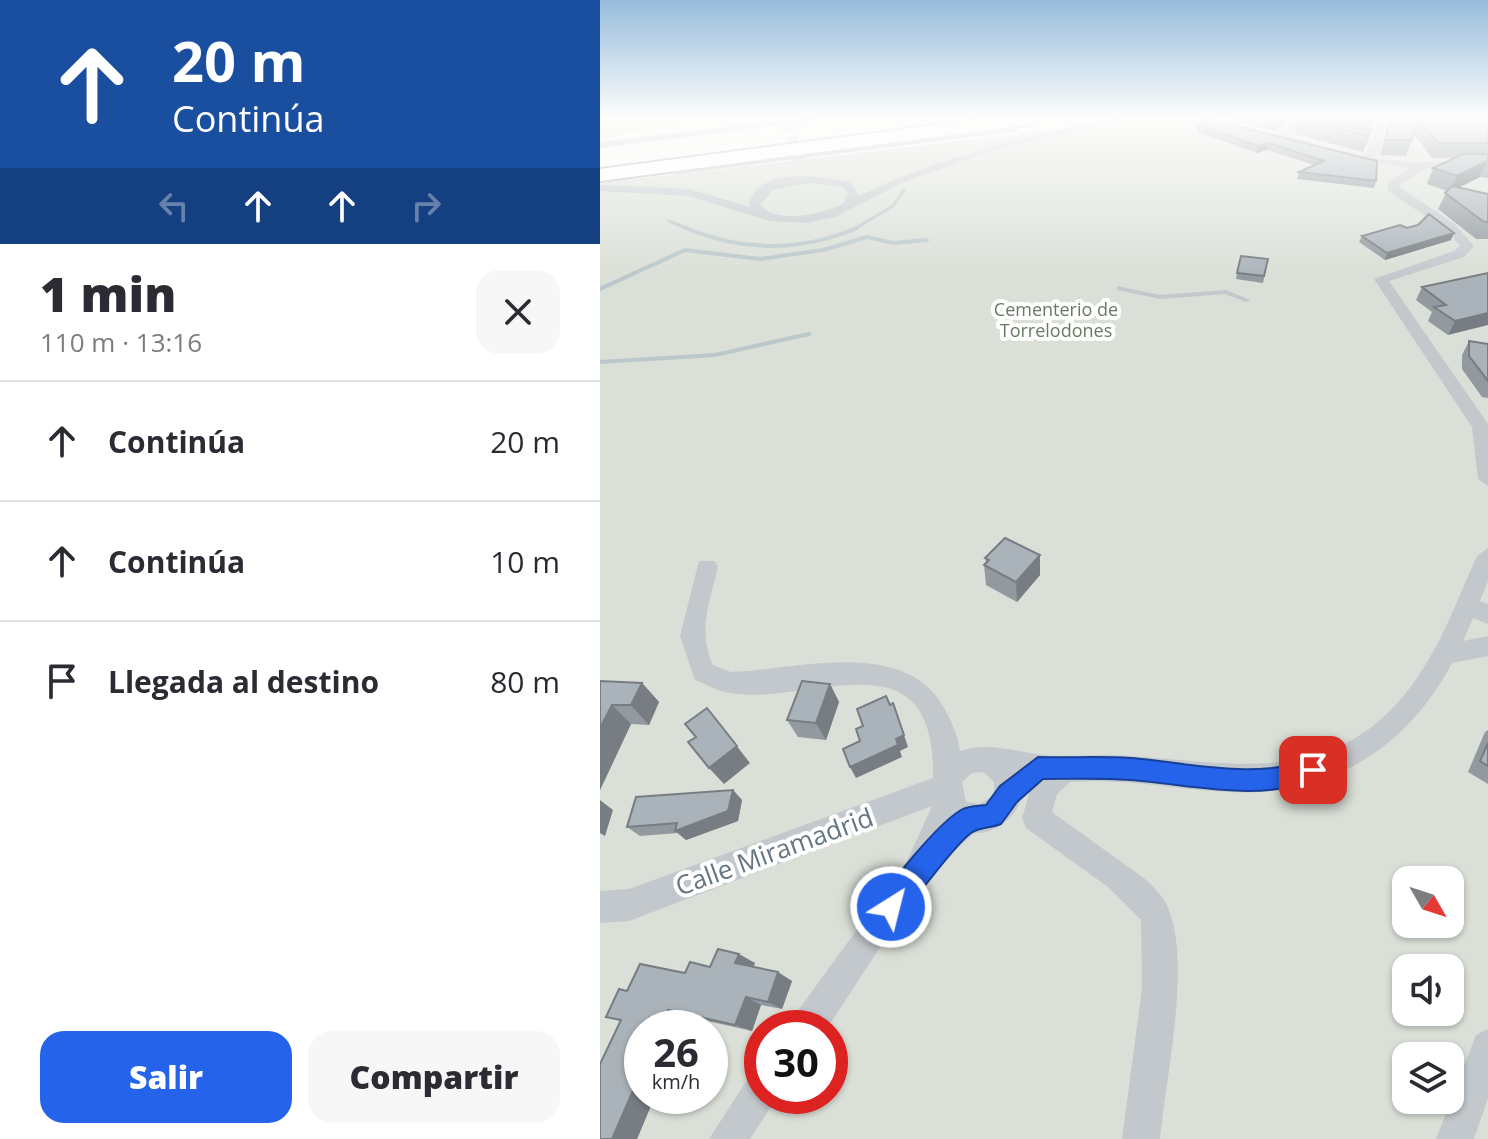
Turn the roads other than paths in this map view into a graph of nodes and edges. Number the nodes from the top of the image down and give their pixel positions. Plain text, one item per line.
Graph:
1 (643, 171) edge
2 (649, 171) edge
3 (786, 171) tunnel mouth
4 (803, 171) tunnel mouth
5 (926, 171) edge
6 (1410, 171) edge
7 (600, 177) edge
8 (817, 179) junction
9 (784, 183) junction
10 (600, 188) edge
11 (848, 205) junction
12 (762, 214) junction
13 (1120, 288) dead end
14 (1246, 300) dead end
15 (1488, 479) edge
16 (1488, 556) edge
17 (707, 567) dead end
18 (1476, 596) edge
19 (1488, 615) edge
20 (1488, 646) edge
21 (1446, 654) junction
22 (945, 734) junction
23 (983, 760) junction
24 (1052, 767) junction
25 (1008, 795) junction
26 (952, 798) junction
27 (1036, 818) junction
28 (600, 907) edge
29 (819, 1010) edge
30 (1488, 1047) edge
31 (745, 1114) edge
32 (728, 1139) edge
33 (1141, 1139) edge
34 (1455, 1139) edge

1 - 7 highway
2 - 7 street
3 - 9 street
4 - 8 street
5 - 11 street
6 - 15 street
8 - 9 street
8 - 11 street
9 - 12 street
10 - 12 street
11 - 12 street
13 - 14 lane
16 - 18 street
17 - 22 street
18 - 19 street
18 - 21 street
20 - 21 street
21 - 24 street
22 - 23 street
22 - 26 street
23 - 24 street
23 - 25 street
23 - 26 street
24 - 25 street
24 - 27 street
25 - 26 street
25 - 27 street
26 - 28 street, Calle Miramadrid
26 - 29 street
27 - 33 street
30 - 34 street
31 - 32 street

